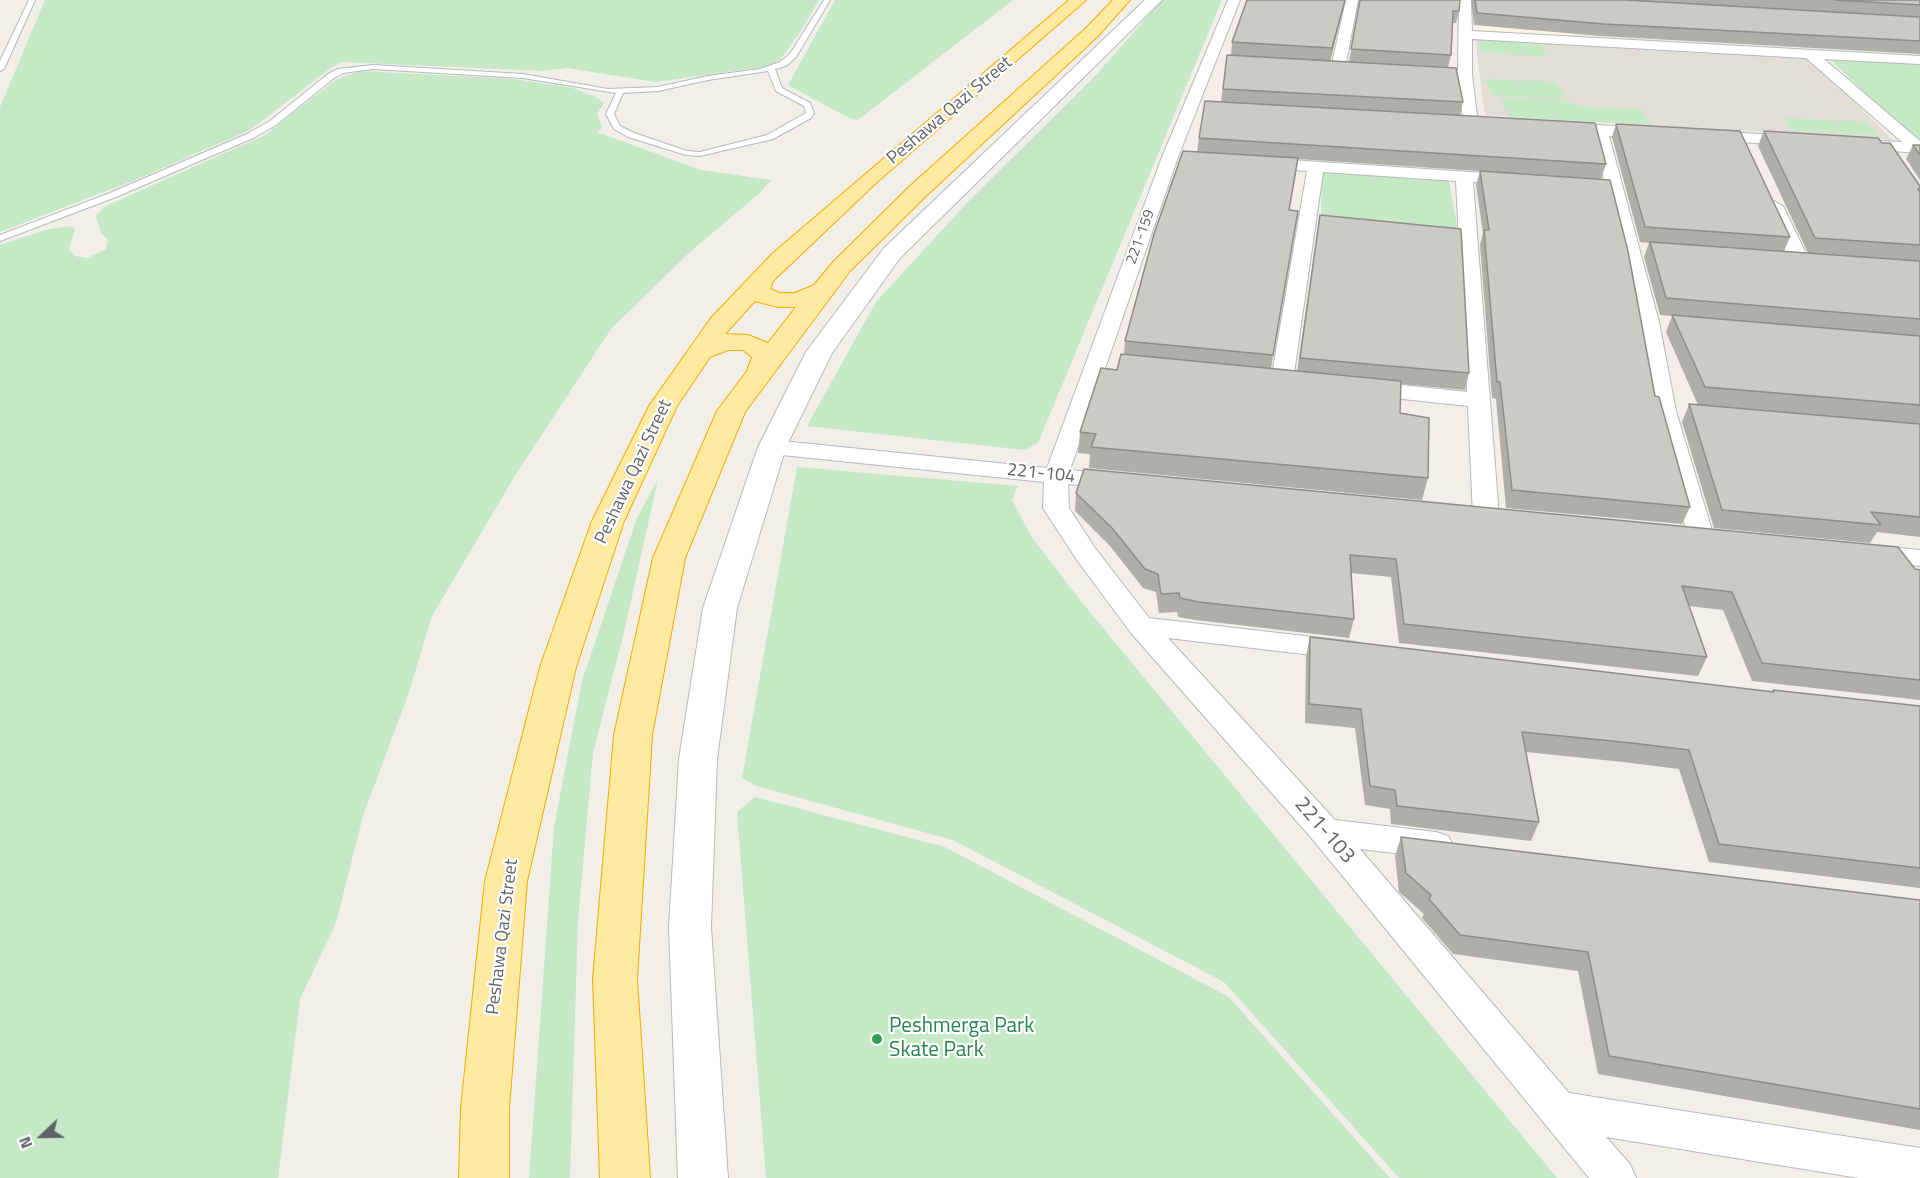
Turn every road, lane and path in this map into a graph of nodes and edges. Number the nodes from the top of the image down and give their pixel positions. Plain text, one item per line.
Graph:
1 (32, 0) edge
2 (827, 0) edge
3 (1078, 0) edge
4 (1122, 0) edge
5 (1154, 0) edge
6 (1234, 0) edge
7 (1352, 0) edge
8 (1466, 0) edge
9 (1582, 23) edge
10 (1466, 35) junction
11 (1586, 42) junction
12 (1811, 55) junction
13 (1920, 60) edge
14 (1338, 68) edge
15 (0, 69) edge
16 (770, 69) junction
17 (1408, 72) edge
18 (1465, 75) junction
19 (1065, 87) junction
20 (620, 92) junction
21 (1023, 95) junction
22 (1190, 107) junction
23 (1213, 108) edge
24 (1470, 123) edge
25 (1541, 127) edge
26 (1600, 130) junction
27 (1671, 134) edge
28 (1695, 135) edge
29 (1742, 138) junction
30 (1814, 142) edge
31 (1838, 144) edge
32 (1886, 146) junction
33 (1919, 148) edge
34 (1170, 157) junction
35 (1192, 158) edge
36 (1752, 159) edge
37 (1248, 162) edge
38 (1897, 163) edge
39 (1316, 166) junction
40 (1464, 176) junction
41 (1533, 181) edge
42 (1591, 185) edge
43 (1615, 187) junction
44 (1766, 190) edge
45 (1307, 221) junction
46 (1330, 224) edge
47 (1445, 235) edge
48 (1468, 237) junction
49 (0, 238) edge
50 (1631, 249) junction
51 (1653, 251) edge
52 (1777, 260) edge
53 (1800, 262) junction
54 (1822, 263) edge
55 (761, 280) junction
56 (822, 290) junction
57 (1649, 322) junction
58 (1672, 324) edge
59 (701, 351) junction
60 (1095, 363) junction
61 (1118, 365) edge
62 (760, 372) junction
63 (1259, 378) edge
64 (1282, 380) junction
65 (1305, 382) edge
66 (1340, 386) edge
67 (1478, 400) junction
68 (1665, 411) junction
69 (1688, 413) edge
70 (772, 447) junction
71 (1056, 476) junction
72 (1137, 484) edge
73 (1486, 517) edge
74 (1701, 537) edge
75 (1851, 551) edge
76 (1920, 558) edge
77 (1141, 626) junction
78 (1377, 652) edge
79 (1326, 831) junction
80 (1468, 849) edge
81 (1558, 1110) junction
82 (1920, 1168) edge
83 (484, 1178) edge
84 (625, 1178) edge
85 (703, 1178) edge
86 (1615, 1178) edge

1 - 15 lane
2 - 16 lane
3 - 55 highway, Peshawa Qazi Street
4 - 21 highway, Peshawa Qazi Street
5 - 19 main road
6 - 22 street, 221-159
7 - 14 street
8 - 10 street
9 - 11 street
10 - 11 street
10 - 18 street
11 - 12 street
12 - 13 street
12 - 33 street
16 - 20 lane
16 - 20 lane
17 - 18 street
18 - 24 street
19 - 21 highway
19 - 70 main road
20 - 49 lane
21 - 56 highway, Peshawa Qazi Street
22 - 23 street
22 - 34 street, 221-159
25 - 26 street
26 - 27 street
26 - 43 street
28 - 29 street
29 - 30 street
29 - 36 street
31 - 32 street
32 - 33 street
32 - 38 street
34 - 35 street
34 - 60 street, 221-159
37 - 39 street
39 - 40 street
39 - 45 street
40 - 41 street
40 - 48 street
42 - 43 street
43 - 50 street
44 - 53 street
45 - 46 street
45 - 64 street
47 - 48 street
48 - 67 street
50 - 51 street
50 - 57 street
52 - 53 street
53 - 54 street
55 - 56 highway
55 - 59 highway, Peshawa Qazi Street
56 - 62 highway, Peshawa Qazi Street
57 - 58 street
57 - 68 street
59 - 62 highway
59 - 83 highway, Peshawa Qazi Street
60 - 61 street
60 - 71 street, 221-159
62 - 84 highway, Peshawa Qazi Street
63 - 64 street
64 - 65 street
66 - 67 street
67 - 73 street
68 - 69 street
68 - 74 street
70 - 71 street, 221-104
70 - 85 main road
71 - 72 street, 221-104
71 - 77 street, 221-103
75 - 76 street
77 - 78 street
77 - 79 street, 221-103
79 - 80 street
79 - 81 street, 221-103
81 - 82 street
81 - 86 street, 221-103

